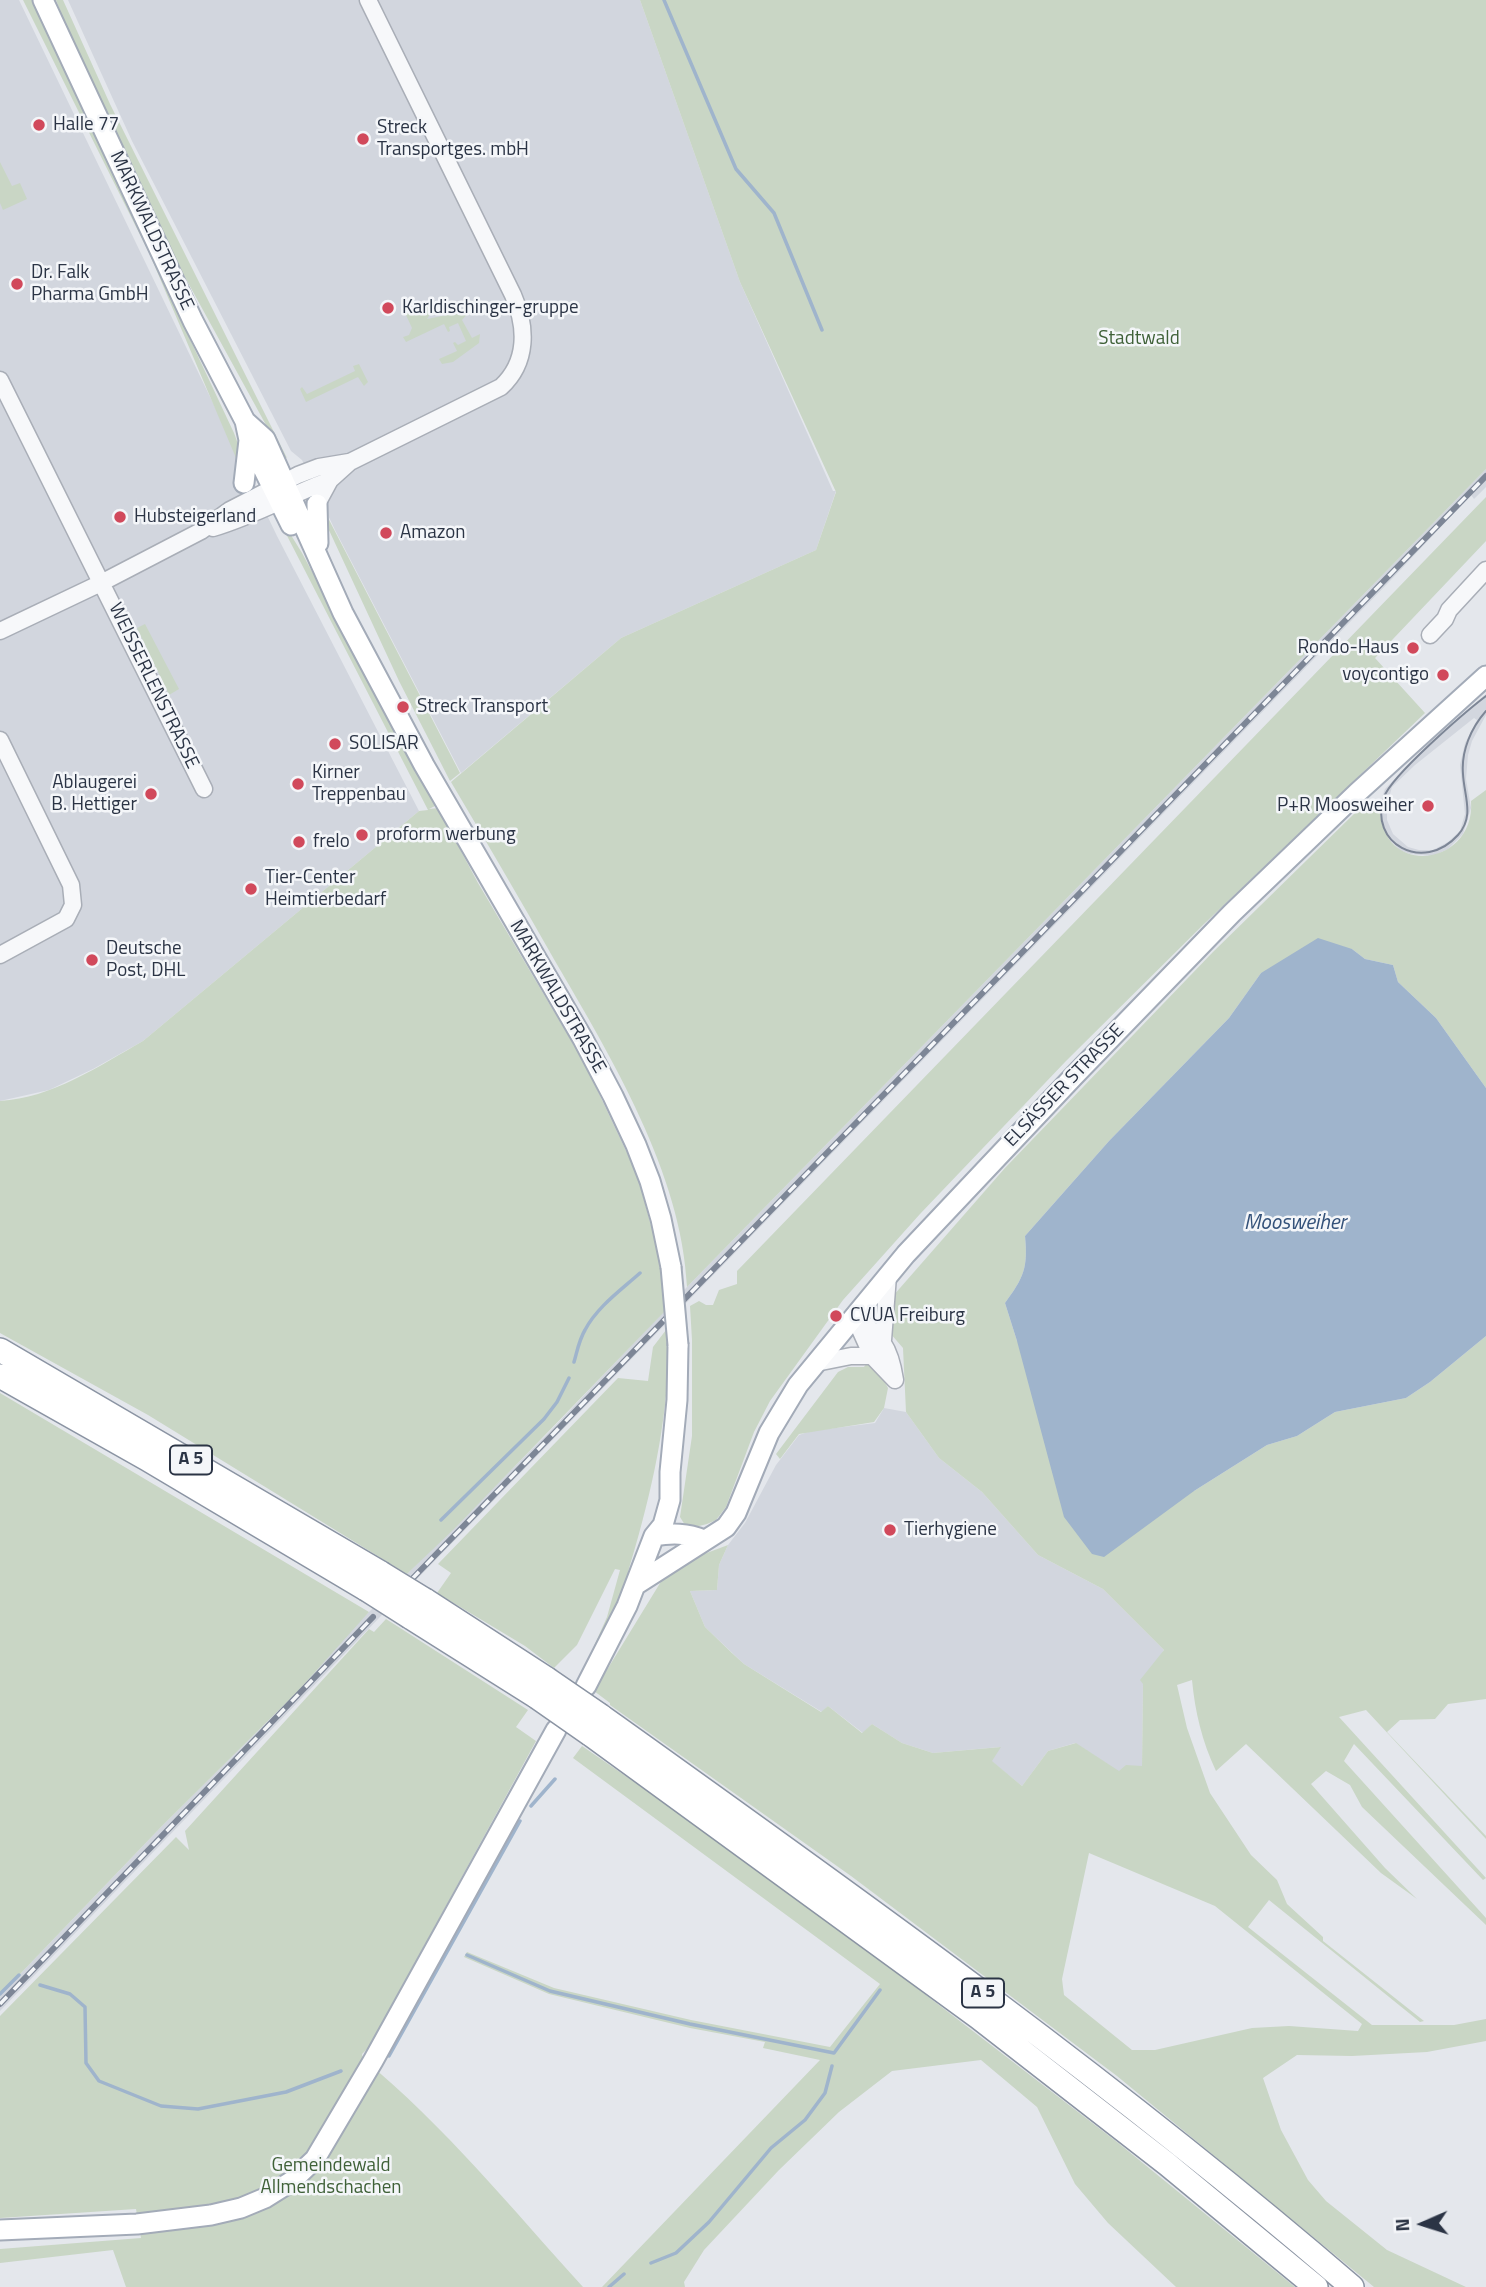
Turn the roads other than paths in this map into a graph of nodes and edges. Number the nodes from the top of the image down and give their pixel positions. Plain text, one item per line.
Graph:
1 (43, 0) edge
2 (368, 0) edge
3 (0, 380) edge
4 (247, 431) junction
5 (351, 462) junction
6 (330, 480) junction
7 (244, 483) joint
8 (283, 492) junction
9 (317, 504) joint
10 (230, 510) junction
11 (201, 531) junction
12 (317, 558) junction
13 (1486, 570) edge
14 (101, 583) junction
15 (0, 631) edge
16 (1430, 635) dead end
17 (1486, 676) edge
18 (0, 740) edge
19 (204, 789) dead end
20 (0, 955) edge
21 (888, 1276) junction
22 (854, 1316) junction
23 (883, 1340) junction
24 (0, 1350) edge
25 (872, 1356) junction
26 (817, 1363) junction
27 (0, 1376) edge
28 (654, 1536) junction
29 (704, 1540) junction
30 (684, 1551) junction
31 (374, 1581) junction
32 (636, 1584) junction
33 (586, 1686) dead end
34 (595, 1725) junction
35 (556, 1730) dead end
36 (0, 2230) edge
37 (1316, 2287) edge
38 (1352, 2287) edge

1 - 4 main road, MARKWALDSTRASSE
2 - 5 street
3 - 14 street
4 - 7 main road
4 - 8 main road, MARKWALDSTRASSE
5 - 6 street
5 - 8 street
6 - 8 street
6 - 9 street
7 - 10 street
8 - 10 street, WEISSERLENSTRASSE
8 - 11 street, WEISSERLENSTRASSE
8 - 12 main road, MARKWALDSTRASSE
9 - 12 main road
10 - 11 street, WEISSERLENSTRASSE
11 - 14 street, WEISSERLENSTRASSE
12 - 28 main road, MARKWALDSTRASSE, bridge
13 - 16 street
14 - 15 street, WEISSERLENSTRASSE
14 - 19 street, WEISSERLENSTRASSE
17 - 21 main road, ELSÄSSER STRASSE
18 - 20 street
21 - 22 main road, ELSÄSSER STRASSE
21 - 23 street
22 - 23 street
22 - 25 street
22 - 26 main road, ELSÄSSER STRASSE
23 - 25 street
24 - 31 highway, A 5
25 - 26 street
26 - 29 main road, ELSÄSSER STRASSE
27 - 31 highway, A 5
28 - 29 main road
28 - 30 main road
28 - 32 main road, MARKWALDSTRASSE
29 - 30 main road, ELSÄSSER STRASSE
30 - 32 main road, ELSÄSSER STRASSE
31 - 34 highway, A 5, bridge
32 - 33 main road, MARKWALDSTRASSE
34 - 37 highway, A 5
34 - 38 highway, A 5
35 - 36 main road

